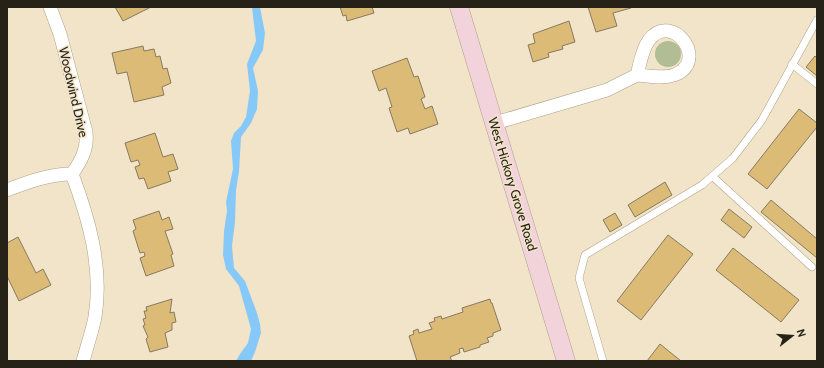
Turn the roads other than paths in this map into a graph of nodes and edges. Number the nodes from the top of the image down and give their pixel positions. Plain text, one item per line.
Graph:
1 (50, 7) edge
2 (459, 7) edge
3 (817, 20) edge
4 (792, 64) junction
5 (637, 75) dead end
6 (817, 84) edge
7 (495, 123) junction
8 (72, 174) junction
9 (712, 176) junction
10 (7, 190) edge
11 (812, 267) dead end
12 (83, 361) edge
13 (566, 361) edge
14 (604, 361) edge

1 - 8 street, Woodwind Drive
2 - 7 street, West Hickory Grove Road
3 - 4 lane
4 - 6 lane
4 - 9 lane
5 - 7 street
7 - 13 street, West Hickory Grove Road
8 - 10 street
8 - 12 street
9 - 11 lane
9 - 14 lane

